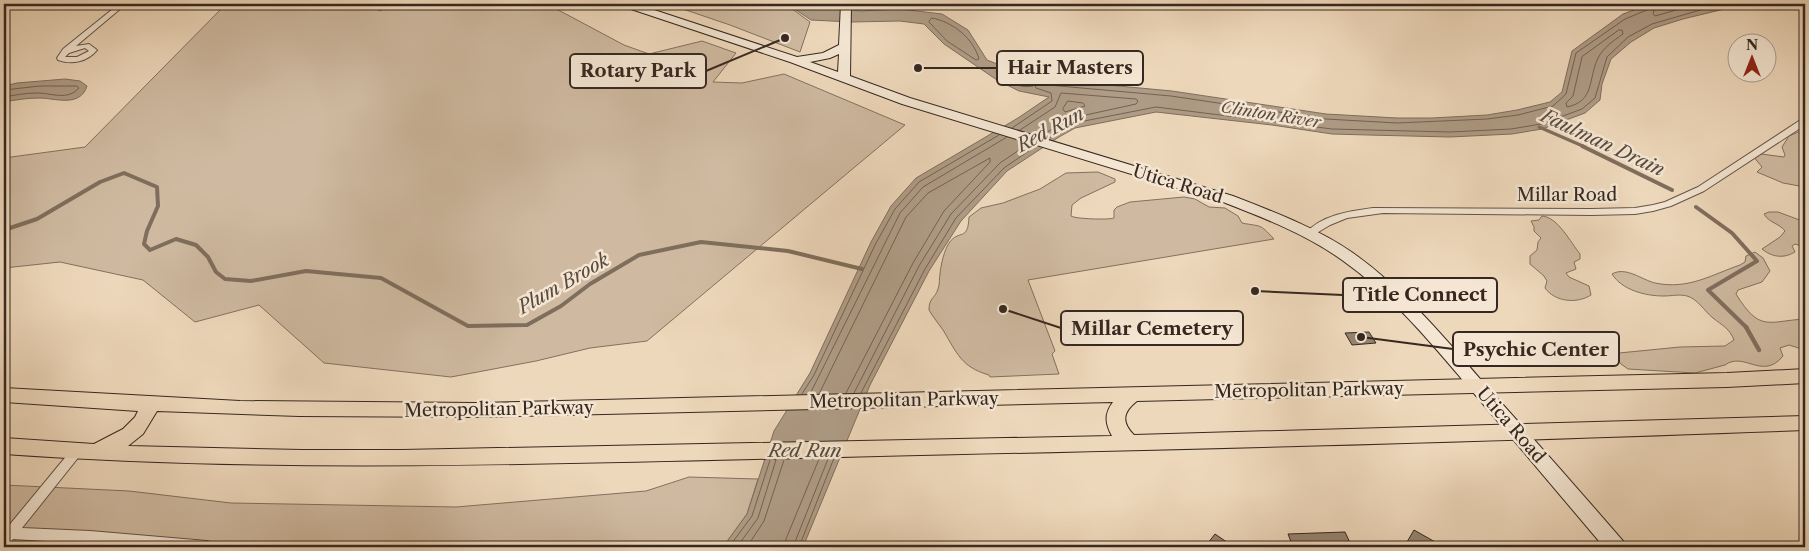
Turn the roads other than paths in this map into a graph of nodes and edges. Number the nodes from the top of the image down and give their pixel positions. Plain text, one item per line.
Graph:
1 (124, 4) edge
2 (626, 4) edge
3 (846, 4) edge
4 (78, 42) junction
5 (845, 46) junction
6 (794, 60) junction
7 (844, 79) junction
8 (1805, 122) edge
9 (1310, 234) junction
10 (1805, 376) edge
11 (1478, 386) junction
12 (1134, 394) junction
13 (4, 395) edge
14 (148, 406) junction
15 (1805, 423) edge
16 (1518, 432) junction
17 (1129, 443) junction
18 (4, 446) edge
19 (83, 452) junction
20 (6, 536) edge
21 (207, 547) edge
22 (1616, 547) edge

1 - 4 street
2 - 6 street, Utica Road
3 - 5 street
4 - 4 street
5 - 6 street
5 - 7 street
6 - 7 street, Utica Road
7 - 9 street, Utica Road
8 - 9 street, Millar Road
9 - 11 street, Utica Road
10 - 11 main road, Metropolitan Parkway
11 - 12 main road, Metropolitan Parkway
11 - 16 street, Utica Road
12 - 14 main road, Metropolitan Parkway
12 - 17 main road
13 - 14 main road, Metropolitan Parkway
14 - 19 main road
15 - 16 main road
16 - 17 main road
16 - 22 street, Utica Road
17 - 19 main road
18 - 19 main road
19 - 20 street
20 - 21 street

